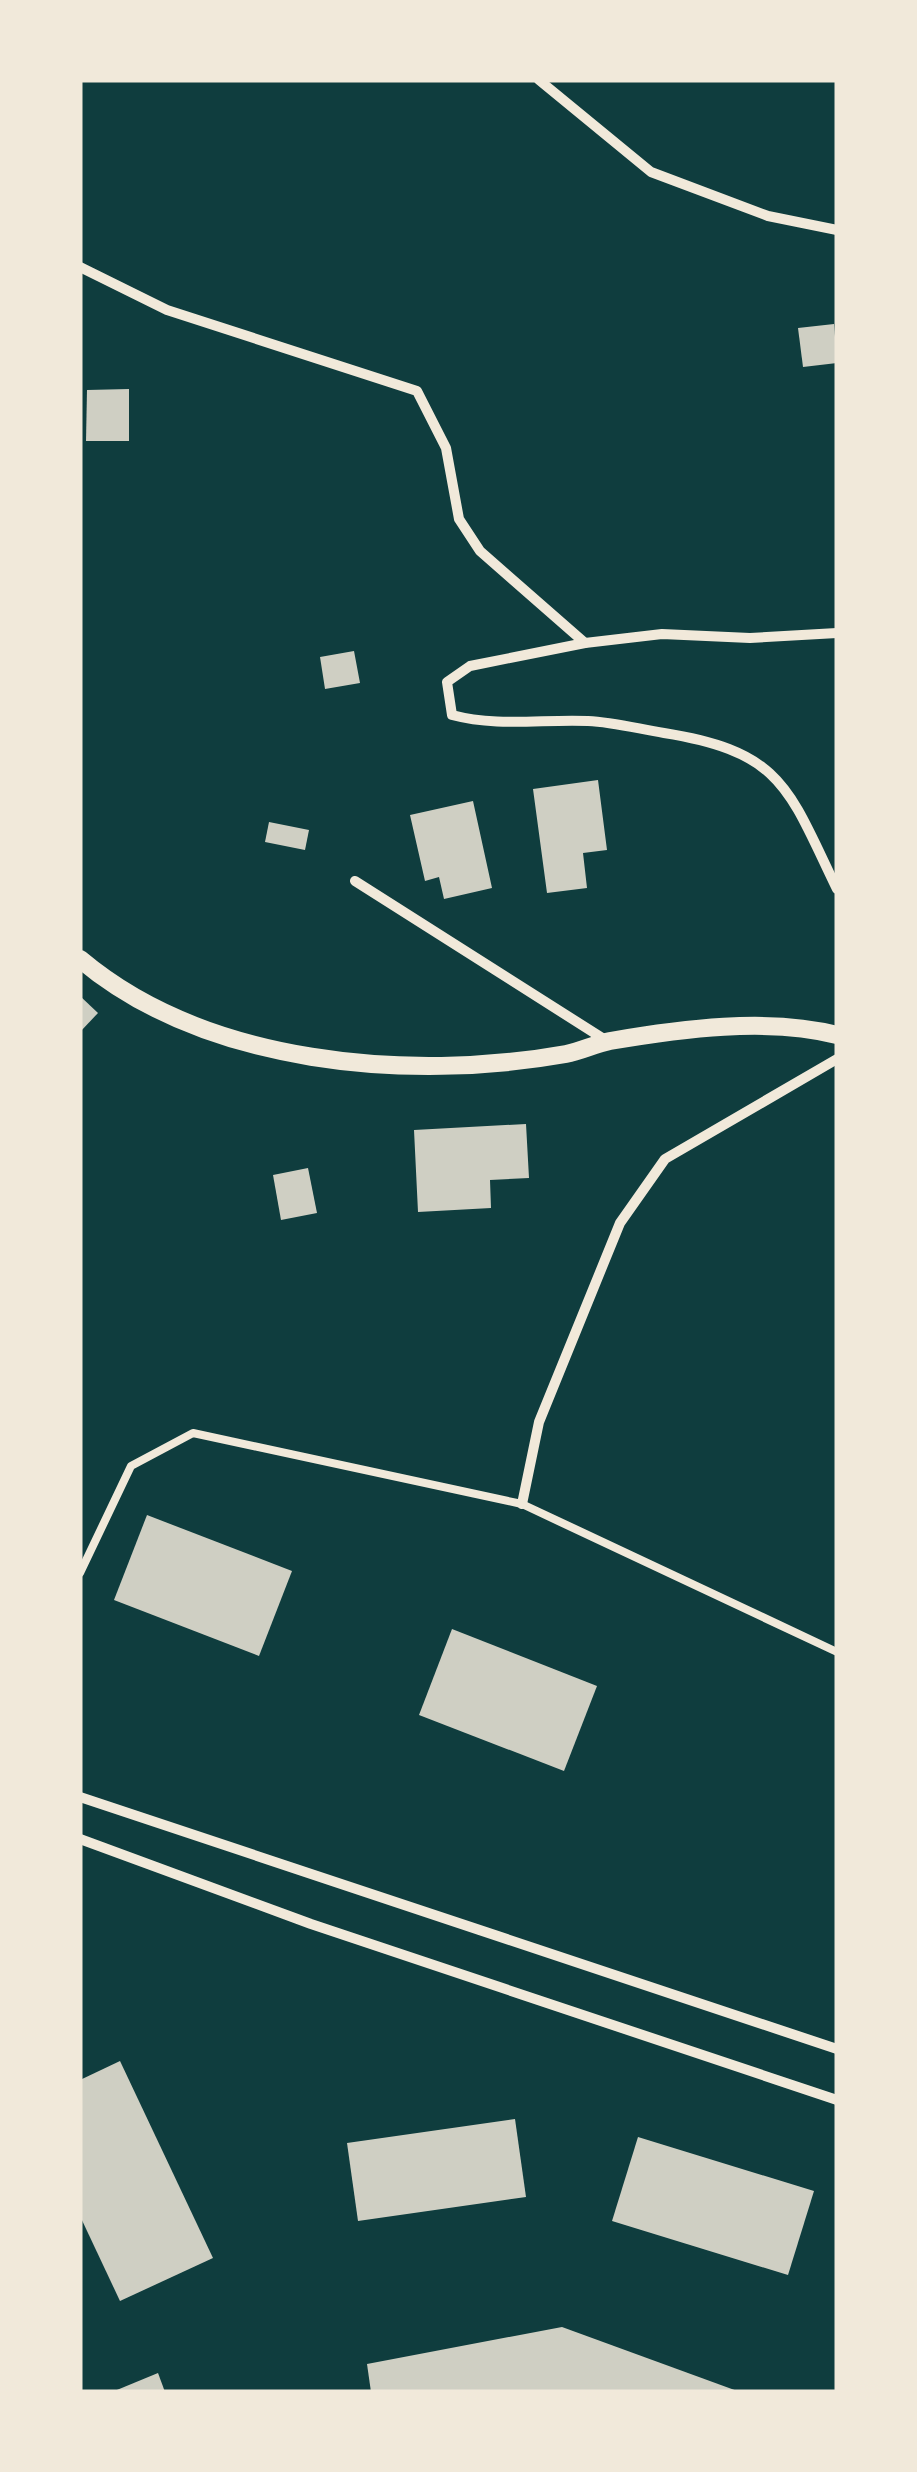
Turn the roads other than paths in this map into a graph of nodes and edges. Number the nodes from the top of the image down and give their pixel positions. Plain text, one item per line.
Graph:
1 (539, 80) edge
2 (837, 230) edge
3 (80, 268) edge
4 (837, 633) edge
5 (585, 643) junction
6 (355, 881) dead end
7 (837, 889) edge
8 (80, 959) edge
9 (837, 1035) edge
10 (608, 1042) junction
11 (837, 1059) edge
12 (522, 1504) junction
13 (80, 1574) edge
14 (837, 1652) edge
15 (80, 1796) edge
16 (80, 1839) edge
17 (837, 2050) edge
18 (837, 2100) edge

1 - 2 street
3 - 5 street
4 - 5 street
5 - 7 street
6 - 10 street
8 - 10 street
9 - 10 street
11 - 12 street
12 - 13 lane
12 - 14 lane
15 - 17 street
16 - 18 street

